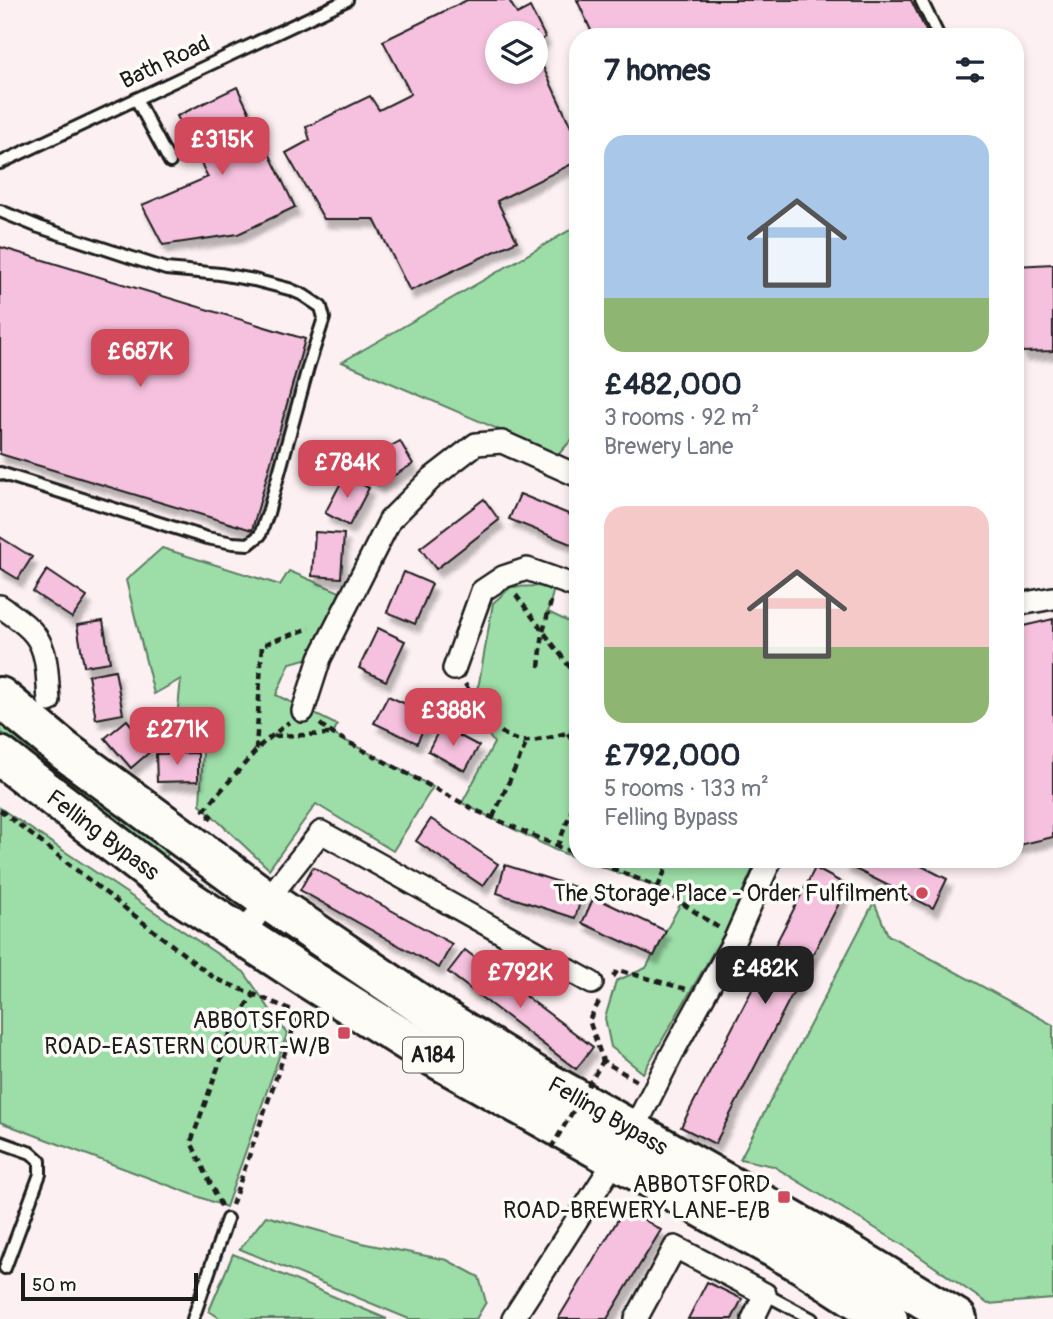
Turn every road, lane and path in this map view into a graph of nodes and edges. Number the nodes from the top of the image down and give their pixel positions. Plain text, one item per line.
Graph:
1 (347, 0) edge
2 (921, 0) edge
3 (935, 28) edge
4 (136, 99) junction
5 (170, 162) dead end
6 (0, 163) edge
7 (0, 211) edge
8 (569, 472) edge
9 (0, 473) edge
10 (503, 577) junction
11 (556, 580) junction
12 (569, 584) edge
13 (1053, 598) edge
14 (1024, 604) edge
15 (0, 606) edge
16 (340, 618) junction
17 (543, 632) junction
18 (569, 666) edge
19 (539, 667) dead end
20 (454, 669) joint
21 (0, 697) edge
22 (49, 701) dead end
23 (303, 711) junction
24 (568, 733) edge
25 (333, 734) junction
26 (272, 737) junction
27 (527, 741) junction
28 (256, 751) junction
29 (0, 757) edge
30 (0, 810) edge
31 (493, 817) junction
32 (569, 817) edge
33 (192, 844) junction
34 (557, 847) junction
35 (569, 852) edge
36 (611, 868) edge
37 (666, 868) edge
38 (767, 868) edge
39 (658, 887) junction
40 (267, 900) junction
41 (243, 935) junction
42 (735, 939) junction
43 (599, 987) junction
44 (704, 994) junction
45 (254, 995) junction
46 (603, 1061) junction
47 (654, 1091) junction
48 (0, 1142) edge
49 (624, 1145) junction
50 (551, 1148) dead end
51 (227, 1219) junction
52 (5, 1268) dead end
53 (765, 1294) junction
54 (193, 1319) edge
55 (513, 1319) edge
56 (636, 1319) edge
57 (753, 1319) edge
58 (812, 1319) edge
59 (888, 1319) edge
60 (958, 1319) edge

1 - 4 lane, Bath Road
2 - 3 lane
4 - 5 lane
4 - 6 lane, Bath Road
7 - 9 lane
8 - 16 street
10 - 11 street
10 - 17 path
10 - 20 street
11 - 12 street
11 - 17 path
13 - 14 street
15 - 22 street
16 - 23 street
16 - 28 path
17 - 18 path
17 - 19 path
20 - 27 path
21 - 33 highway, Felling Bypass / A184
23 - 25 path
23 - 26 path
24 - 27 path
25 - 26 path
25 - 31 path
26 - 28 path
27 - 31 path
28 - 33 path
29 - 41 highway, Felling Bypass / A184
30 - 45 path
31 - 34 path
32 - 34 path
33 - 40 highway, Felling Bypass / A184
34 - 35 path
36 - 39 path
37 - 39 path
38 - 42 street
39 - 42 path
40 - 41 street
40 - 43 street
40 - 49 highway, Felling Bypass / A184
41 - 49 highway, Felling Bypass / A184
42 - 44 street
43 - 44 path
43 - 46 path
44 - 47 street
45 - 51 path
45 - 51 path
46 - 47 path
46 - 50 path, bridge
47 - 49 street
48 - 52 lane
49 - 55 street
49 - 59 highway, Felling Bypass / A184
49 - 60 highway, Felling Bypass / A184
51 - 54 lane
53 - 56 street
53 - 57 street
53 - 58 lane

